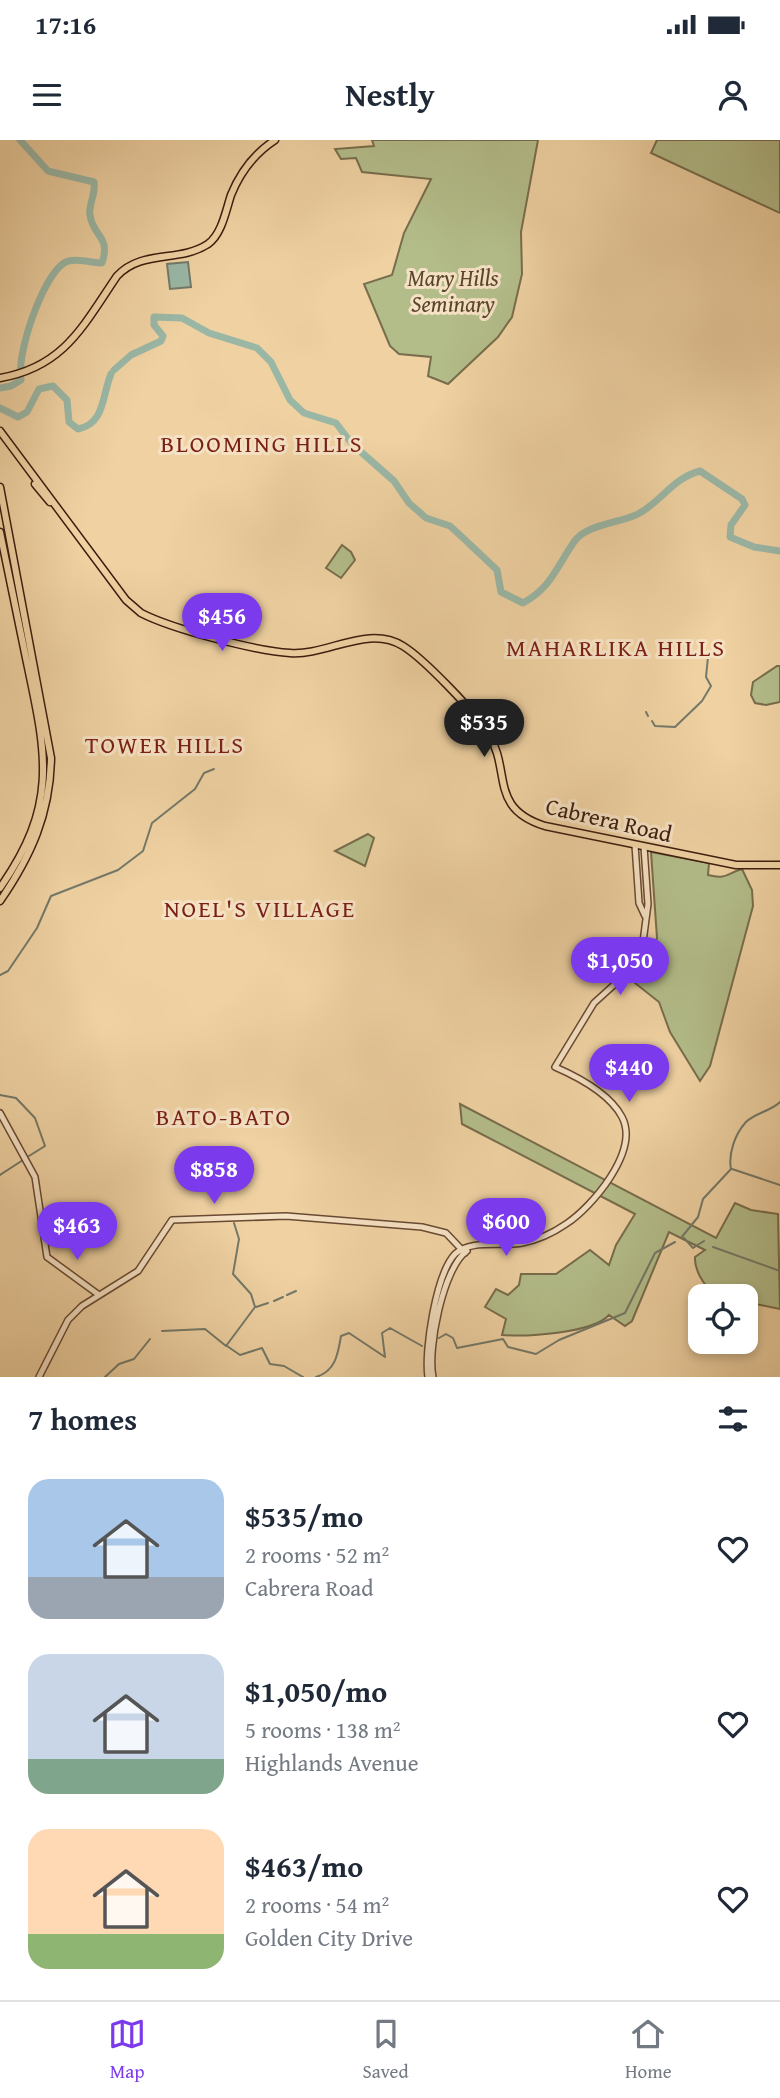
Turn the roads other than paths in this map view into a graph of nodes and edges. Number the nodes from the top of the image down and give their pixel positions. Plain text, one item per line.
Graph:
1 (275, 140) edge
2 (0, 377) edge
3 (0, 431) edge
4 (0, 438) edge
5 (0, 487) edge
6 (72, 527) junction
7 (0, 532) edge
8 (15, 581) junction
9 (46, 797) junction
10 (635, 845) junction
11 (644, 846) junction
12 (780, 865) edge
13 (636, 868) junction
14 (645, 868) junction
15 (0, 888) edge
16 (0, 901) edge
17 (645, 916) junction
18 (0, 1114) edge
19 (463, 1251) junction
20 (100, 1295) junction
21 (39, 1377) edge
22 (431, 1377) edge

1 - 2 main road
3 - 6 main road, Cabrera Road
4 - 6 main road, Cabrera Road
5 - 8 main road
6 - 10 main road, Cabrera Road
7 - 8 main road
8 - 9 main road
9 - 15 main road
9 - 16 main road
10 - 11 main road, Cabrera Road
10 - 13 street
11 - 12 main road, Cabrera Road
11 - 14 street
13 - 14 street
13 - 17 street
14 - 17 street
17 - 19 street
18 - 20 street
19 - 20 street
19 - 22 street
20 - 21 street

